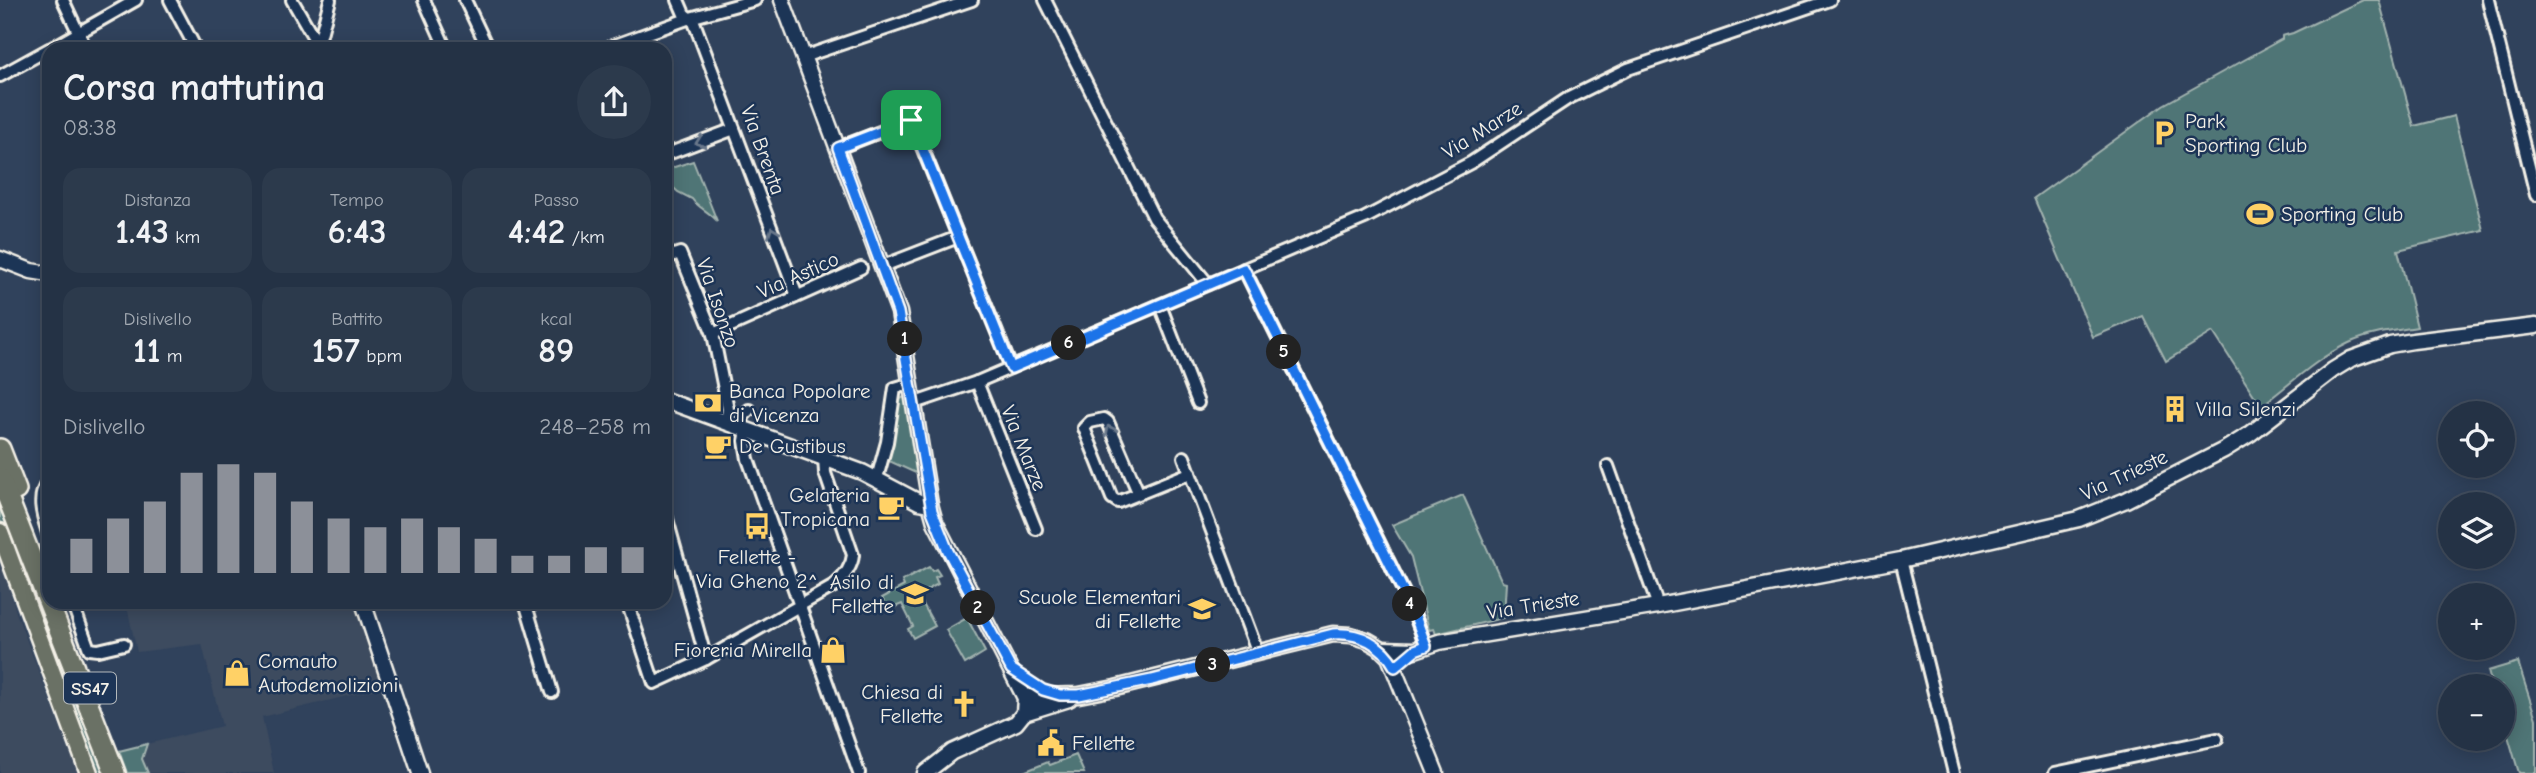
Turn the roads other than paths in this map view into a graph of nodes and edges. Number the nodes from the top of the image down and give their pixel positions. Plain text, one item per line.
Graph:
1 (63, 0) edge
2 (136, 0) edge
3 (170, 0) edge
4 (292, 0) edge
5 (330, 0) edge
6 (424, 0) edge
7 (466, 0) edge
8 (678, 0) edge
9 (755, 0) edge
10 (782, 0) edge
11 (972, 0) edge
12 (1045, 0) edge
13 (1830, 0) edge
14 (2488, 0) edge
15 (690, 18) junction
16 (79, 33) junction
17 (62, 42) edge
18 (83, 42) edge
19 (192, 42) edge
20 (315, 42) edge
21 (319, 42) edge
22 (443, 42) edge
23 (485, 42) edge
24 (623, 42) edge
25 (42, 53) edge
26 (803, 57) junction
27 (0, 76) edge
28 (734, 129) junction
29 (838, 148) junction
30 (672, 152) edge
31 (2536, 195) edge
32 (958, 237) junction
33 (672, 256) edge
34 (0, 259) edge
35 (883, 266) junction
36 (862, 268) dead end
37 (1244, 269) junction
38 (42, 273) edge
39 (1208, 284) junction
40 (797, 296) junction
41 (1160, 305) junction
42 (2536, 326) edge
43 (713, 334) junction
44 (1011, 368) junction
45 (977, 382) junction
46 (912, 383) junction
47 (672, 403) edge
48 (1198, 403) dead end
49 (915, 404) junction
50 (749, 410) dead end
51 (738, 427) junction
52 (0, 449) edge
53 (824, 457) junction
54 (1184, 457) dead end
55 (1608, 467) dead end
56 (1190, 473) junction
57 (0, 478) edge
58 (877, 478) junction
59 (1138, 492) junction
60 (930, 504) junction
61 (1036, 529) dead end
62 (0, 532) edge
63 (672, 537) edge
64 (42, 560) edge
65 (1901, 560) junction
66 (42, 586) edge
67 (799, 605) junction
68 (1658, 606) junction
69 (51, 609) edge
70 (61, 609) edge
71 (75, 609) edge
72 (365, 609) edge
73 (527, 609) edge
74 (629, 609) edge
75 (124, 644) dead end
76 (1421, 648) junction
77 (1382, 649) junction
78 (1258, 653) junction
79 (706, 659) junction
80 (1395, 667) junction
81 (1011, 669) junction
82 (552, 692) dead end
83 (1060, 695) junction
84 (1079, 695) junction
85 (1024, 705) junction
86 (2217, 739) dead end
87 (89, 773) edge
88 (115, 773) edge
89 (123, 773) edge
90 (419, 773) edge
91 (859, 773) edge
92 (925, 773) edge
93 (1436, 773) edge
94 (1954, 773) edge
95 (2056, 773) edge

1 - 16 street
2 - 16 street
3 - 19 street
4 - 20 street
5 - 21 street
6 - 22 street
7 - 23 street
8 - 15 street, Via Brenta
9 - 15 street
10 - 26 street
11 - 26 street
12 - 39 street
13 - 37 street, Via Marze
14 - 31 street
15 - 24 street
15 - 28 street, Via Brenta
16 - 17 street
16 - 18 street
25 - 27 street
26 - 29 street
28 -> 30 street
40 -> 28 street, Via Brenta
29 - 32 street
29 - 35 street
32 - 35 street
32 - 44 street
33 - 43 street, Via Isonzo
34 - 38 street
35 - 46 street
36 - 40 street, Via Astico
37 - 39 street, Via Marze
37 - 76 street
39 - 41 street, Via Marze
40 - 43 street, Via Astico
41 - 44 street, Via Marze
41 - 48 street
42 - 65 street, Via Trieste
43 - 51 street, Via Isonzo
44 - 45 street, Via Marze
45 - 49 street, Via Marze
45 - 61 street, Via Marze
46 - 49 street
46 - 58 street
47 - 51 street
49 - 60 street
50 - 51 street
51 - 53 street
51 - 67 street, Via Isonzo
52 - 64 highway
53 - 58 street
53 - 67 street
54 - 56 street
55 - 68 street
56 - 59 street
56 - 78 street
57 - 66 highway, SS47
58 - 60 street
59 -> 59 street
60 - 81 street
62 - 87 main road
63 - 79 street
65 - 68 street, Via Trieste
65 - 94 street
67 - 79 street
67 - 91 street, Via Isonzo
68 - 76 street, Via Trieste
69 - 88 highway, SS47
70 - 89 highway, SS47
71 - 75 street
72 - 90 street
73 - 82 street
74 - 79 street
76 - 77 street, Via Trieste
76 - 80 street
77 - 78 street
77 - 80 street
78 - 84 street
80 - 93 street
81 - 83 street
81 - 85 street
83 - 84 street
83 - 85 street
84 - 85 street
85 - 92 street
86 - 95 street

